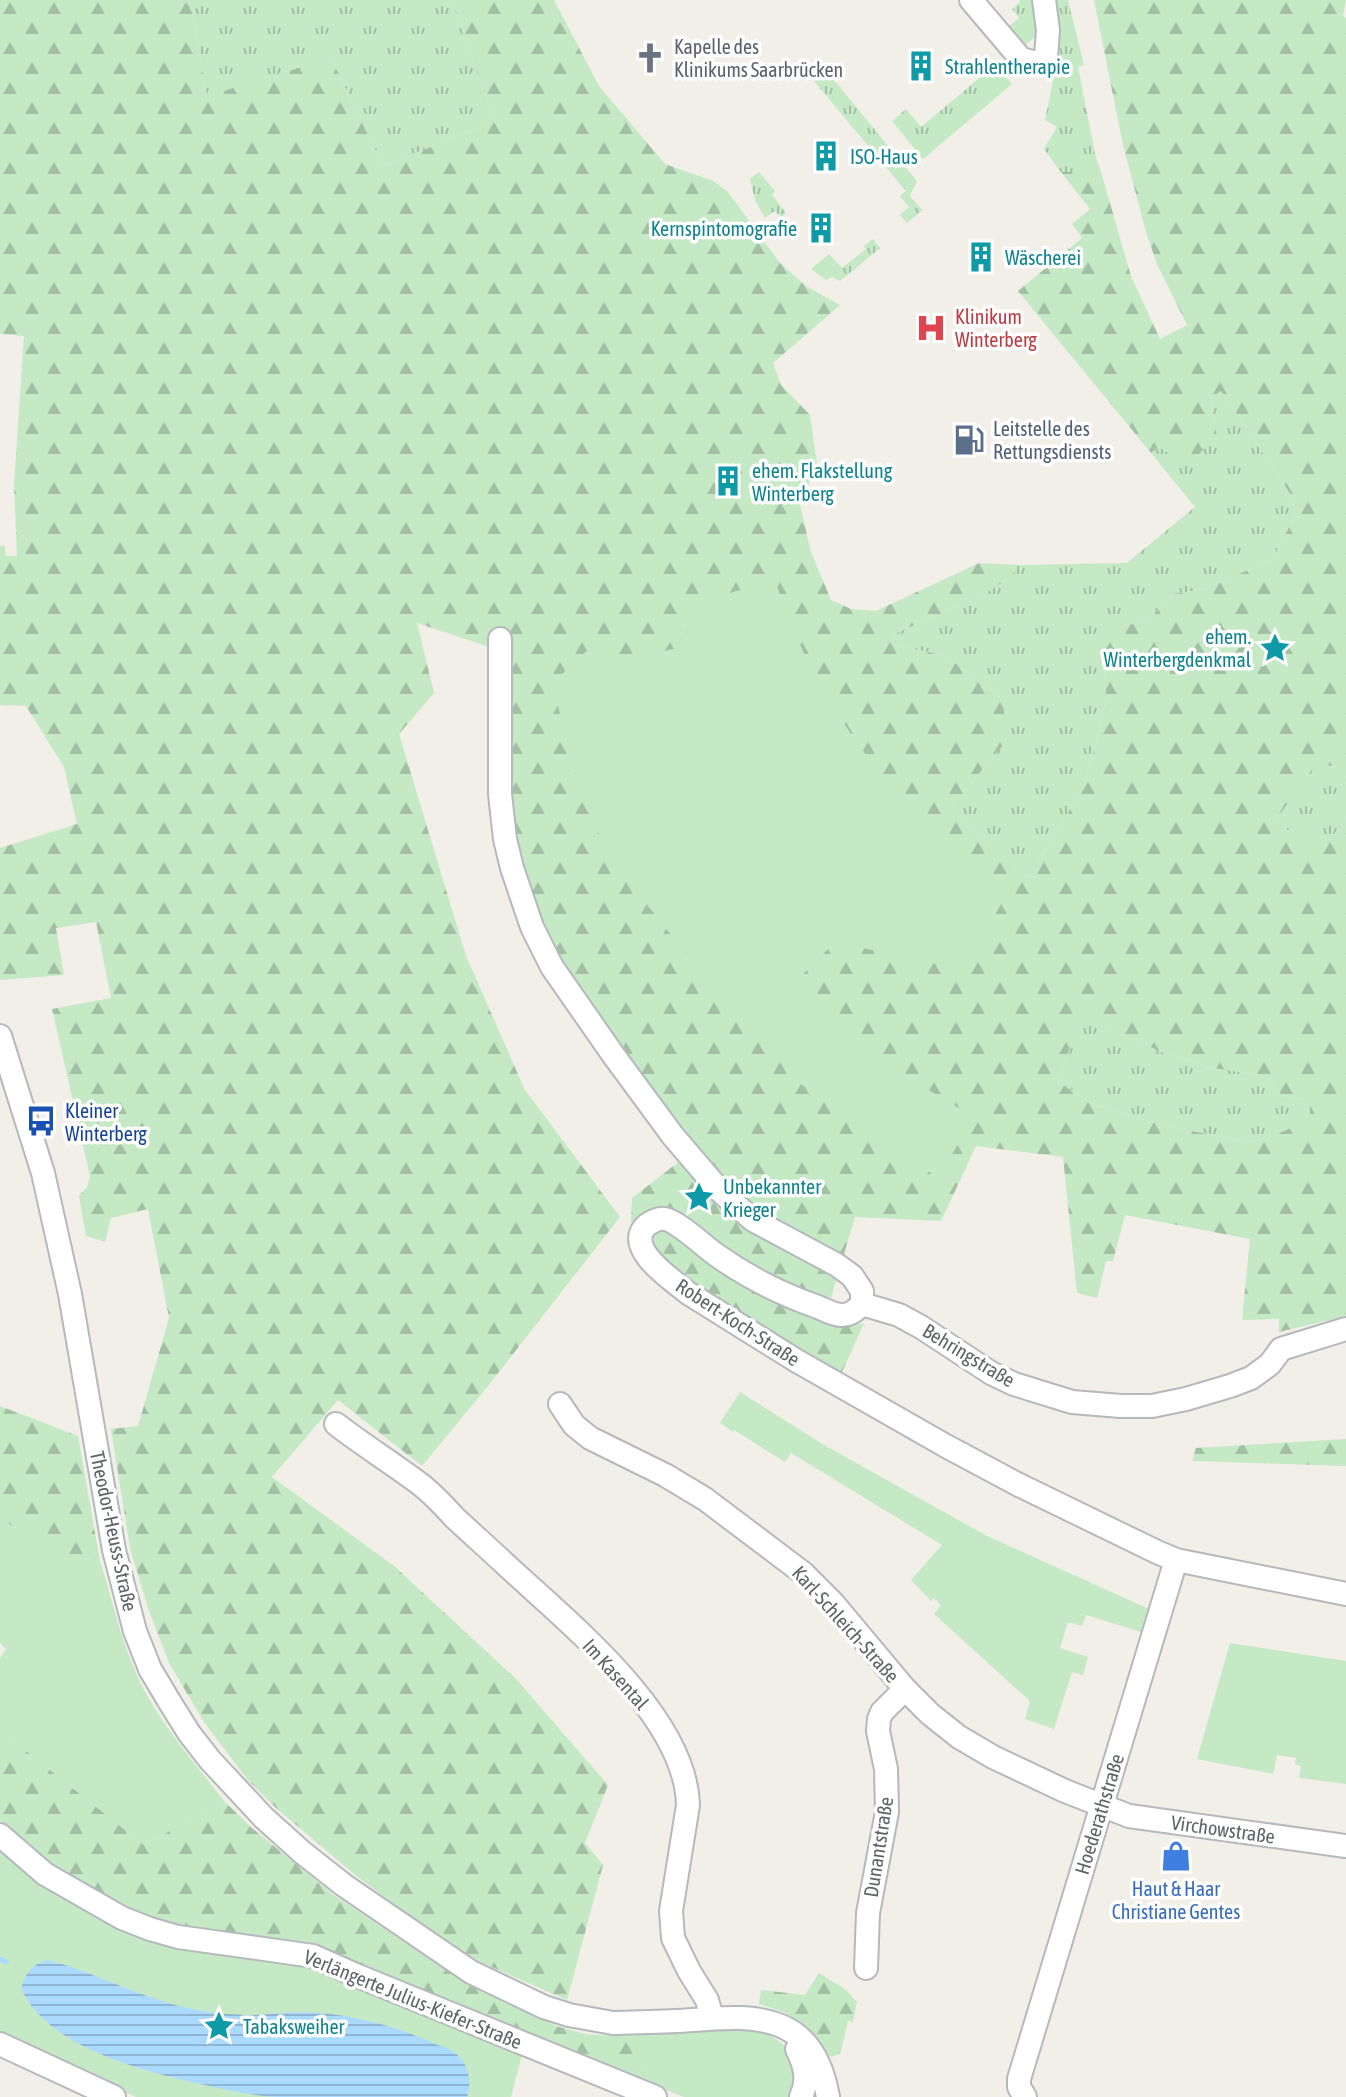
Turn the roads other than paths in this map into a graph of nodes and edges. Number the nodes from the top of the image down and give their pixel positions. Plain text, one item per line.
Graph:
1 (971, 0) edge
2 (1044, 0) edge
3 (500, 639) dead end
4 (0, 1036) edge
5 (862, 1304) junction
6 (1346, 1329) edge
7 (560, 1404) dead end
8 (336, 1424) dead end
9 (1176, 1560) junction
10 (1346, 1594) edge
11 (905, 1689) junction
12 (1101, 1806) junction
13 (0, 1835) edge
14 (1346, 1846) edge
15 (866, 1968) dead end
16 (712, 2018) junction
17 (763, 2019) junction
18 (0, 2044) edge
19 (114, 2097) edge
20 (655, 2097) edge
21 (801, 2097) edge
22 (828, 2097) edge
23 (1025, 2097) edge

1 - 2 street
3 - 5 street
4 - 16 street, Theodor-Heuss-Straße
5 - 6 street, Behringstraße
5 - 9 street, Robert-Koch-Straße
7 - 11 street, Karl-Schleich-Straße
8 - 16 street, Im Kasental
9 - 10 street, Robert-Koch-Straße
9 - 12 street, Hoederathstraße
11 - 12 street, Karl-Schleich-Straße
11 - 15 street, Dunantstraße
12 - 14 street, Virchowstraße
12 - 23 street, Hoederathstraße
13 - 20 street, Verlängerte Julius-Kiefer-Straße
16 - 17 street, Theodor-Heuss-Straße
17 - 21 street
17 - 22 street, Theodor-Heuss-Straße
18 - 19 street

